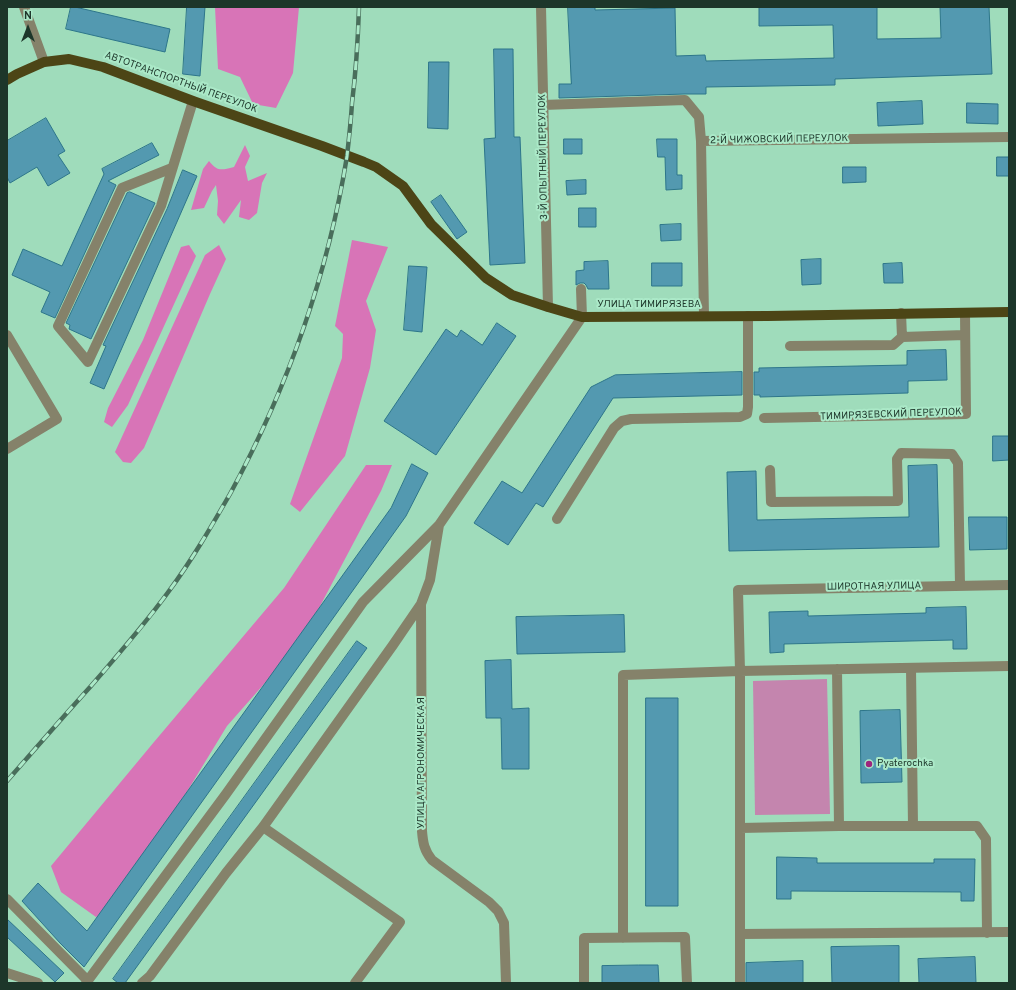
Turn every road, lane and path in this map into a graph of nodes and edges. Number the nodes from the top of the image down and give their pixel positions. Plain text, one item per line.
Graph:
1 (24, 7) edge
2 (541, 7) edge
3 (44, 62) junction
4 (7, 80) edge
5 (193, 101) junction
6 (543, 105) junction
7 (1009, 137) edge
8 (701, 141) junction
9 (347, 156) joint
10 (172, 168) junction
11 (581, 289) dead end
12 (548, 307) junction
13 (1009, 312) edge
14 (901, 313) junction
15 (965, 313) junction
16 (704, 316) junction
17 (748, 316) junction
18 (582, 317) junction
19 (965, 335) junction
20 (7, 336) edge
21 (902, 337) junction
22 (790, 346) dead end
23 (764, 418) dead end
24 (7, 449) edge
25 (770, 470) dead end
26 (557, 519) dead end
27 (440, 525) junction
28 (1009, 585) edge
29 (960, 586) junction
30 (421, 604) junction
31 (1009, 666) edge
32 (911, 668) junction
33 (837, 669) junction
34 (740, 671) junction
35 (839, 826) junction
36 (913, 826) junction
37 (262, 827) junction
38 (740, 828) junction
39 (7, 899) edge
40 (987, 932) junction
41 (1009, 932) edge
42 (740, 934) junction
43 (623, 938) junction
44 (7, 973) edge
45 (87, 982) edge
46 (38, 983) edge
47 (142, 983) edge
48 (355, 983) edge
49 (506, 983) edge
50 (584, 983) edge
51 (687, 983) edge
52 (740, 983) edge

1 - 3 street
2 - 6 street, 3-Й ОПЫТНЫЙ ПЕРЕУЛОК
3 - 4 main road, АВТОТРАНСПОРТНЫЙ ПЕРЕУЛОК
3 - 5 main road, АВТОТРАНСПОРТНЫЙ ПЕРЕУЛОК
5 - 9 main road, АВТОТРАНСПОРТНЫЙ ПЕРЕУЛОК
5 - 10 street
6 - 8 street
6 - 12 street, 3-Й ОПЫТНЫЙ ПЕРЕУЛОК
7 - 8 street, 2-Й ЧИЖОВСКИЙ ПЕРЕУЛОК
8 - 16 street, 2-Й ЧИЖОВСКИЙ ПЕРЕУЛОК
9 - 12 main road, УЛИЦА ТИМИРЯЗЕВА
10 - 10 street
11 - 18 street
12 - 18 main road, УЛИЦА ТИМИРЯЗЕВА
13 - 15 main road, УЛИЦА ТИМИРЯЗЕВА
14 - 15 main road, УЛИЦА ТИМИРЯЗЕВА
14 - 17 main road, УЛИЦА ТИМИРЯЗЕВА
14 - 21 street
15 - 19 street, ТИМИРЯЗЕВСКИЙ ПЕРЕУЛОК
16 - 17 main road, УЛИЦА ТИМИРЯЗЕВА
16 - 18 main road, УЛИЦА ТИМИРЯЗЕВА
17 - 26 street
18 - 27 street
19 - 21 street
19 - 23 street, ТИМИРЯЗЕВСКИЙ ПЕРЕУЛОК
20 - 24 street
21 - 22 street
25 - 29 street
27 - 30 street
27 - 45 street
28 - 29 street, ШИРОТНАЯ УЛИЦА
29 - 34 street, ШИРОТНАЯ УЛИЦА
30 - 37 street
30 - 49 street, УЛИЦА АГРОНОМИЧЕСКАЯ
31 - 32 street
32 - 33 street
32 - 36 street
33 - 34 street
33 - 35 street
34 - 38 street
34 - 43 street
35 - 36 street
35 - 38 street
36 - 40 street
37 - 47 street
37 - 48 street
38 - 42 street
39 - 45 street
40 - 41 street
40 - 42 street
42 - 52 street
43 - 50 street
43 - 51 street
44 - 46 street

